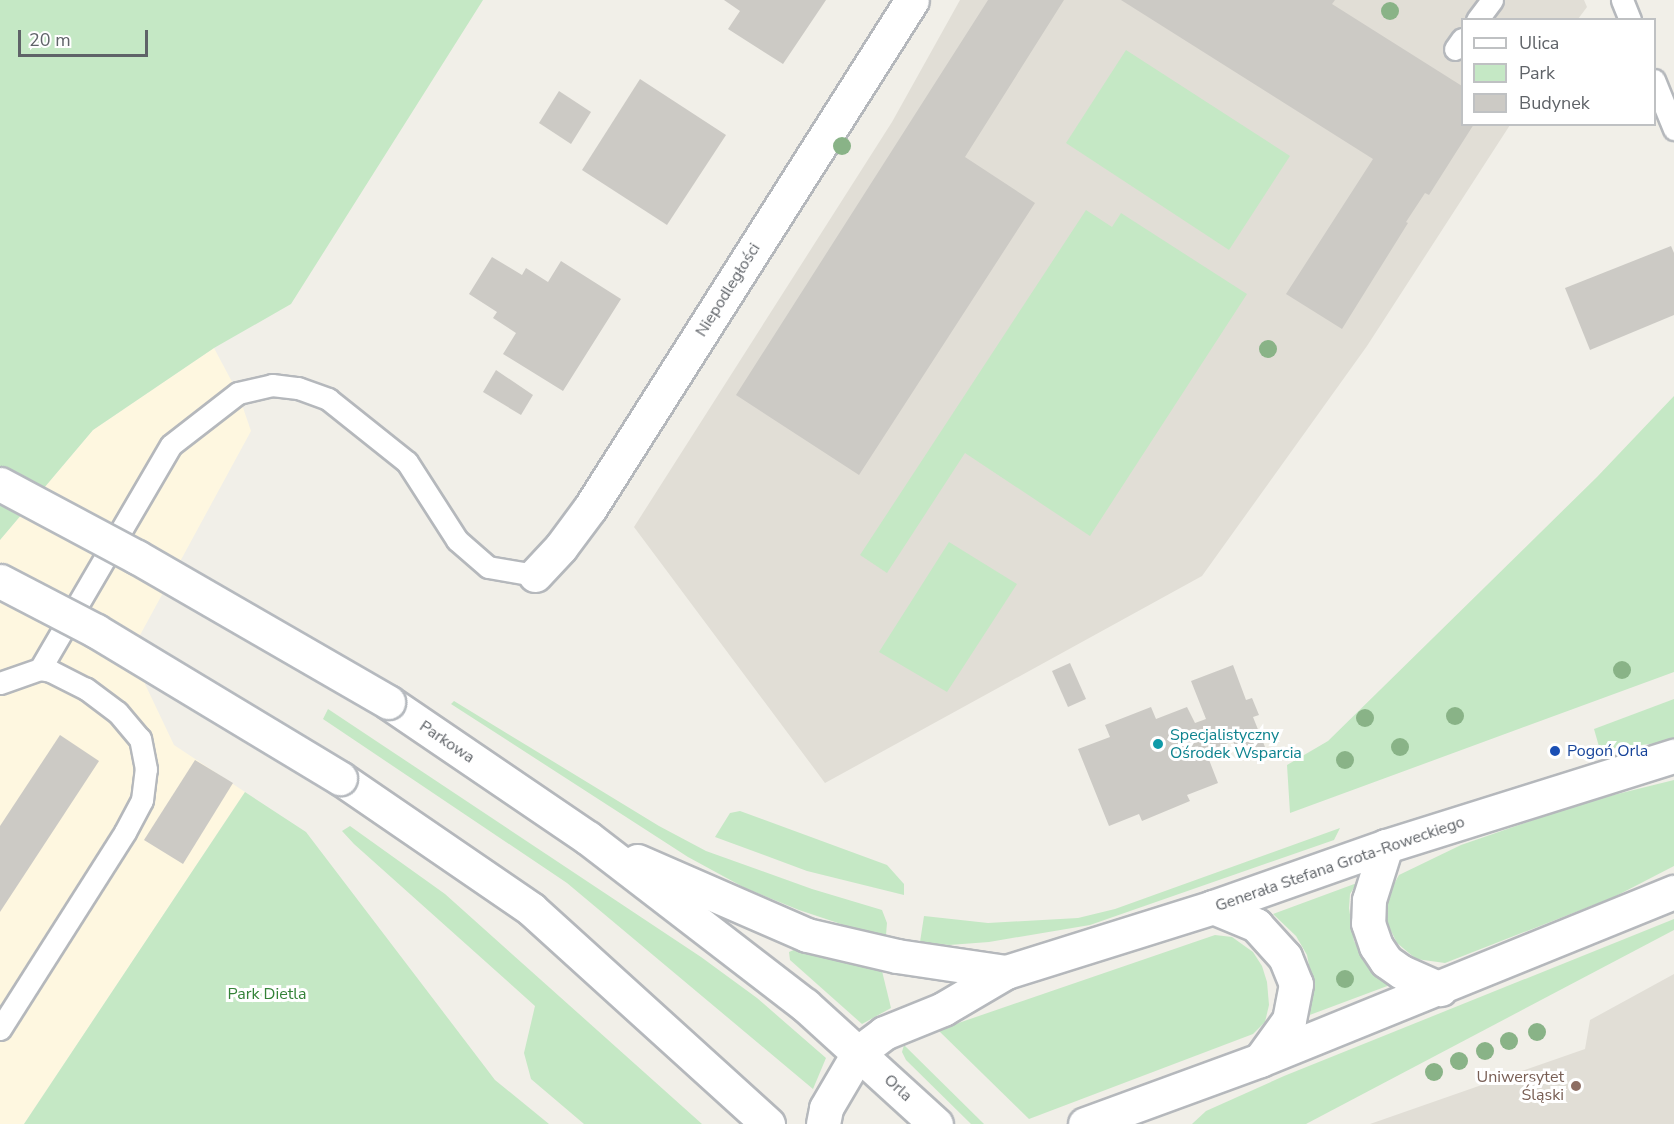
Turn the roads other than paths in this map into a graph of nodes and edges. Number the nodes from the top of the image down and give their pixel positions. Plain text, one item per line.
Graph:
1 (912, 0) edge
2 (1492, 0) edge
3 (1622, 0) edge
4 (1478, 18) edge
5 (1629, 18) edge
6 (1656, 85) edge
7 (1674, 129) edge
8 (0, 484) edge
9 (535, 575) joint
10 (0, 581) edge
11 (40, 669) junction
12 (0, 683) edge
13 (1674, 756) edge
14 (588, 838) junction
15 (1386, 846) junction
16 (1674, 892) edge
17 (1213, 907) junction
18 (1006, 972) junction
19 (1440, 989) junction
20 (0, 1029) edge
21 (859, 1052) junction
22 (1260, 1060) junction
23 (1190, 1086) junction
24 (768, 1124) edge
25 (823, 1124) edge
26 (936, 1124) edge
27 (1085, 1124) edge
28 (1161, 1124) edge

1 - 9 street, Niepodległości
2 - 4 lane
3 - 5 lane
6 - 7 lane
8 - 14 street, Parkowa, bridge
9 - 11 lane
10 - 24 street, bridge
11 - 12 lane
11 - 20 lane
13 - 15 street, Generała Stefana Grota-Roweckiego
14 - 18 street
14 - 21 street, Parkowa
15 - 17 street, Generała Stefana Grota-Roweckiego
15 - 19 street
16 - 19 street
17 - 18 street, Generała Stefana Grota-Roweckiego
17 - 22 street
18 - 21 street
19 - 22 street
21 - 25 street
21 - 26 street, Orla
22 - 23 street
23 - 27 street
23 - 28 street

